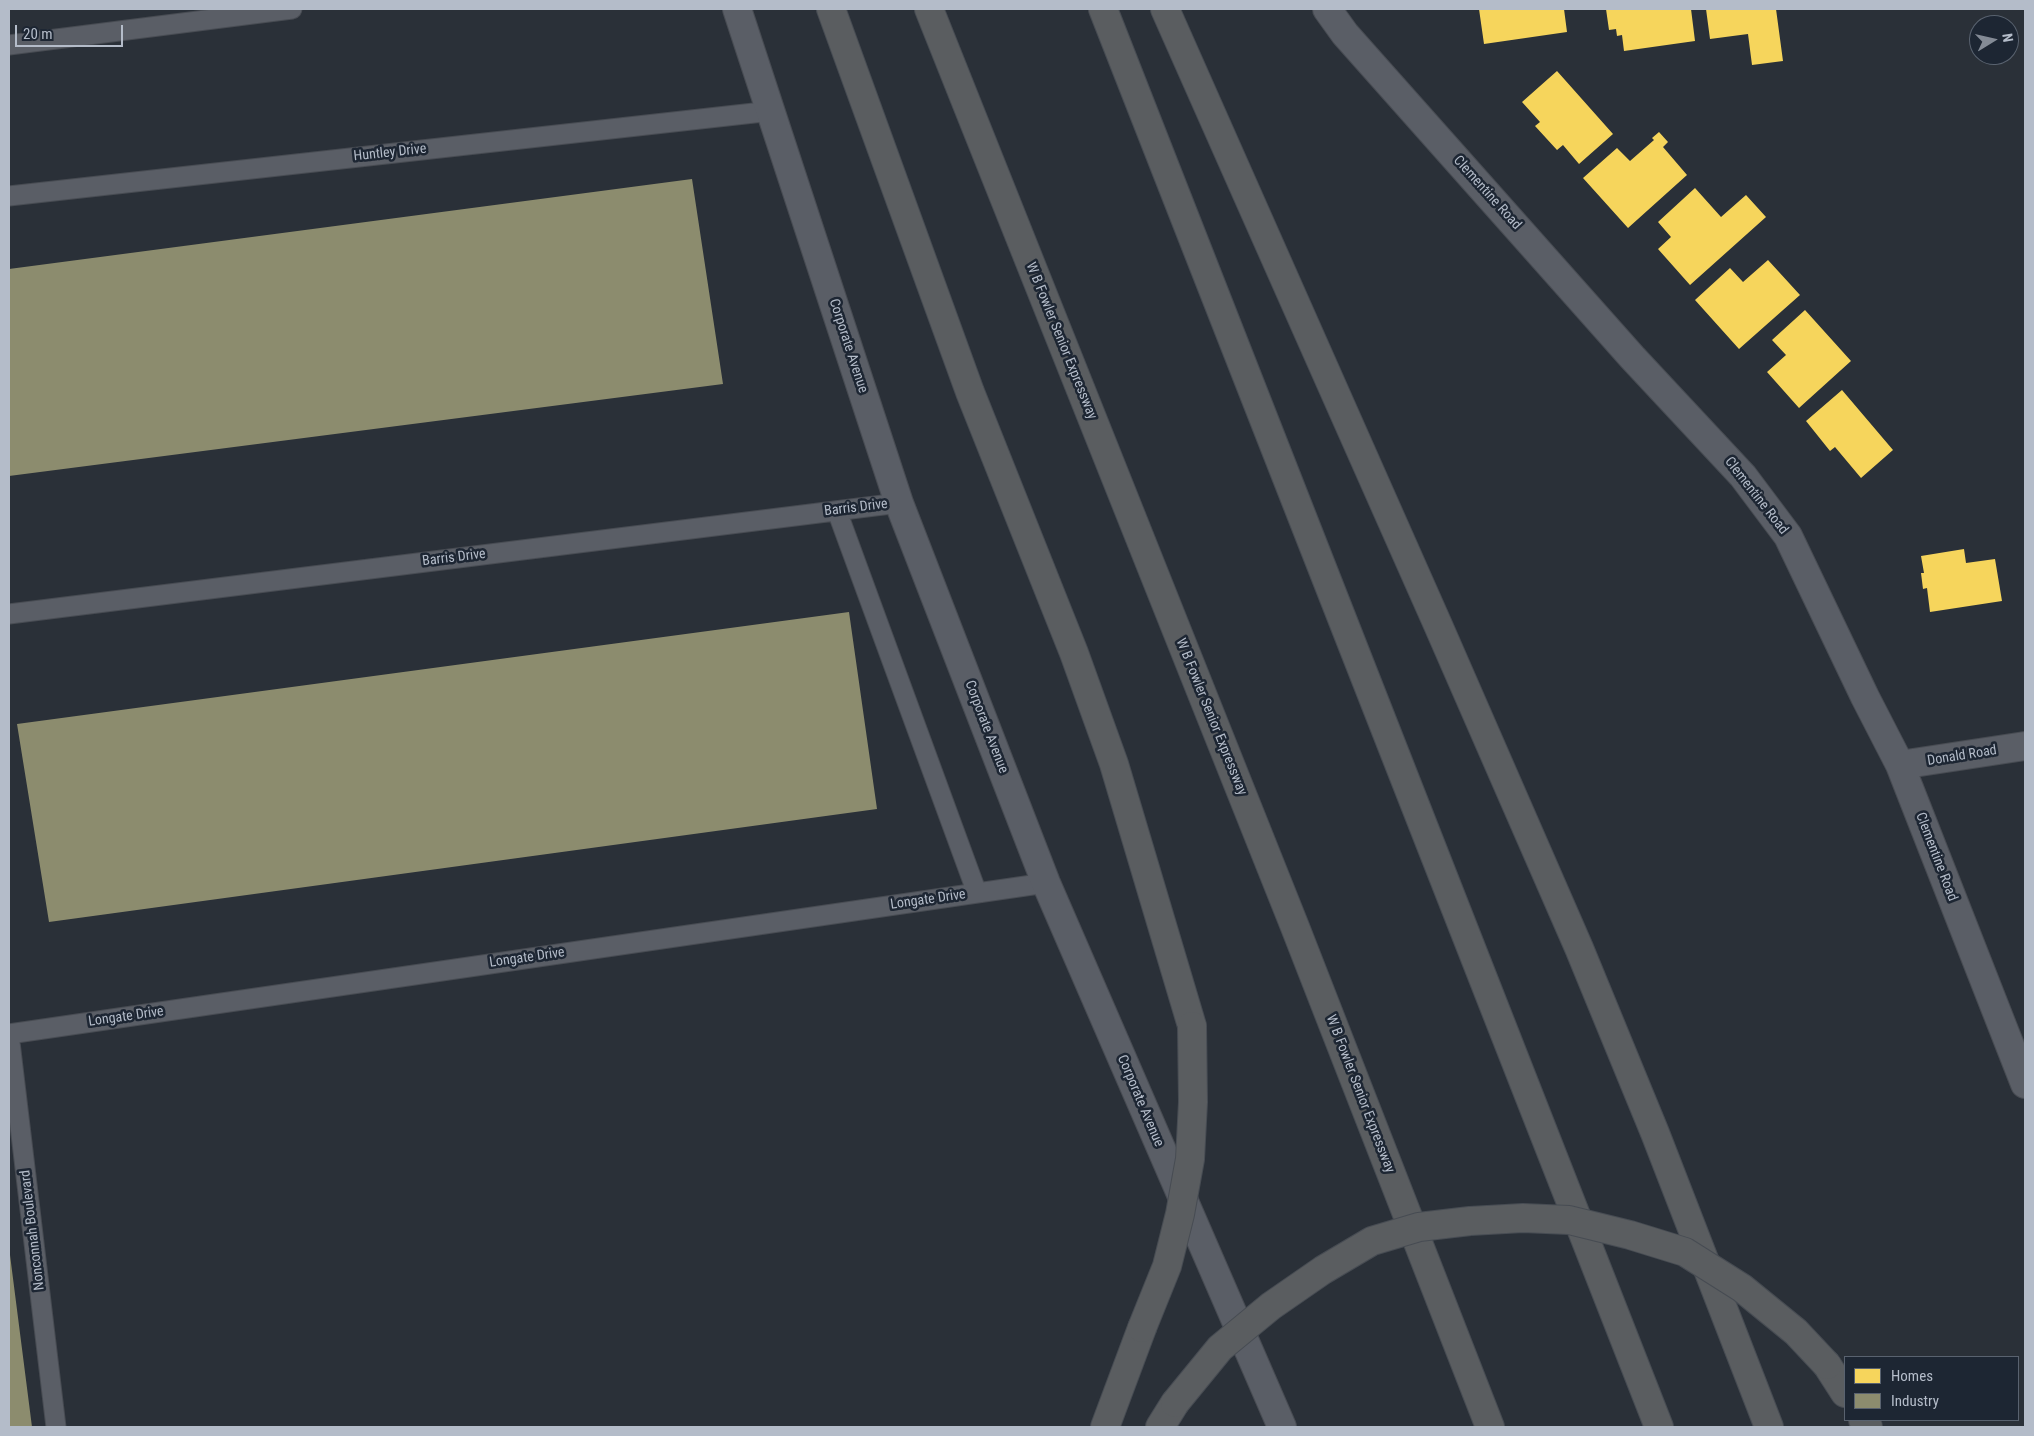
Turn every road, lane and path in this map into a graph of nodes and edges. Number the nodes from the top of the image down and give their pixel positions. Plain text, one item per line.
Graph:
1 (292, 9) edge
2 (737, 9) edge
3 (831, 9) edge
4 (929, 9) edge
5 (1103, 9) edge
6 (1166, 9) edge
7 (1327, 9) edge
8 (9, 45) edge
9 (772, 111) junction
10 (9, 196) edge
11 (899, 503) junction
12 (837, 511) junction
13 (9, 614) edge
14 (2025, 746) edge
15 (1900, 765) junction
16 (1046, 883) junction
17 (977, 892) junction
18 (9, 1034) edge
19 (2025, 1084) edge
20 (1844, 1392) edge
21 (1105, 1426) edge
22 (56, 1427) edge
23 (1160, 1427) edge
24 (1282, 1427) edge
25 (1490, 1427) edge
26 (1659, 1427) edge
27 (1769, 1427) edge

1 - 8 lane
2 - 9 street, Corporate Avenue
3 - 21 highway, bridge
4 - 25 highway, W B Fowler Senior Expressway
5 - 26 highway
6 - 27 highway
7 - 15 street, Clementine Road
9 - 10 lane, Huntley Drive
9 - 11 street, Corporate Avenue
11 - 12 lane, Barris Drive
11 - 16 street, Corporate Avenue
12 - 13 lane, Barris Drive
12 - 17 lane
14 - 15 street, Donald Road
15 - 19 street, Clementine Road
16 - 17 lane, Longate Drive
16 - 24 street, Corporate Avenue
17 - 18 lane, Longate Drive
18 - 22 lane, Nonconnah Boulevard
20 - 23 highway, bridge

